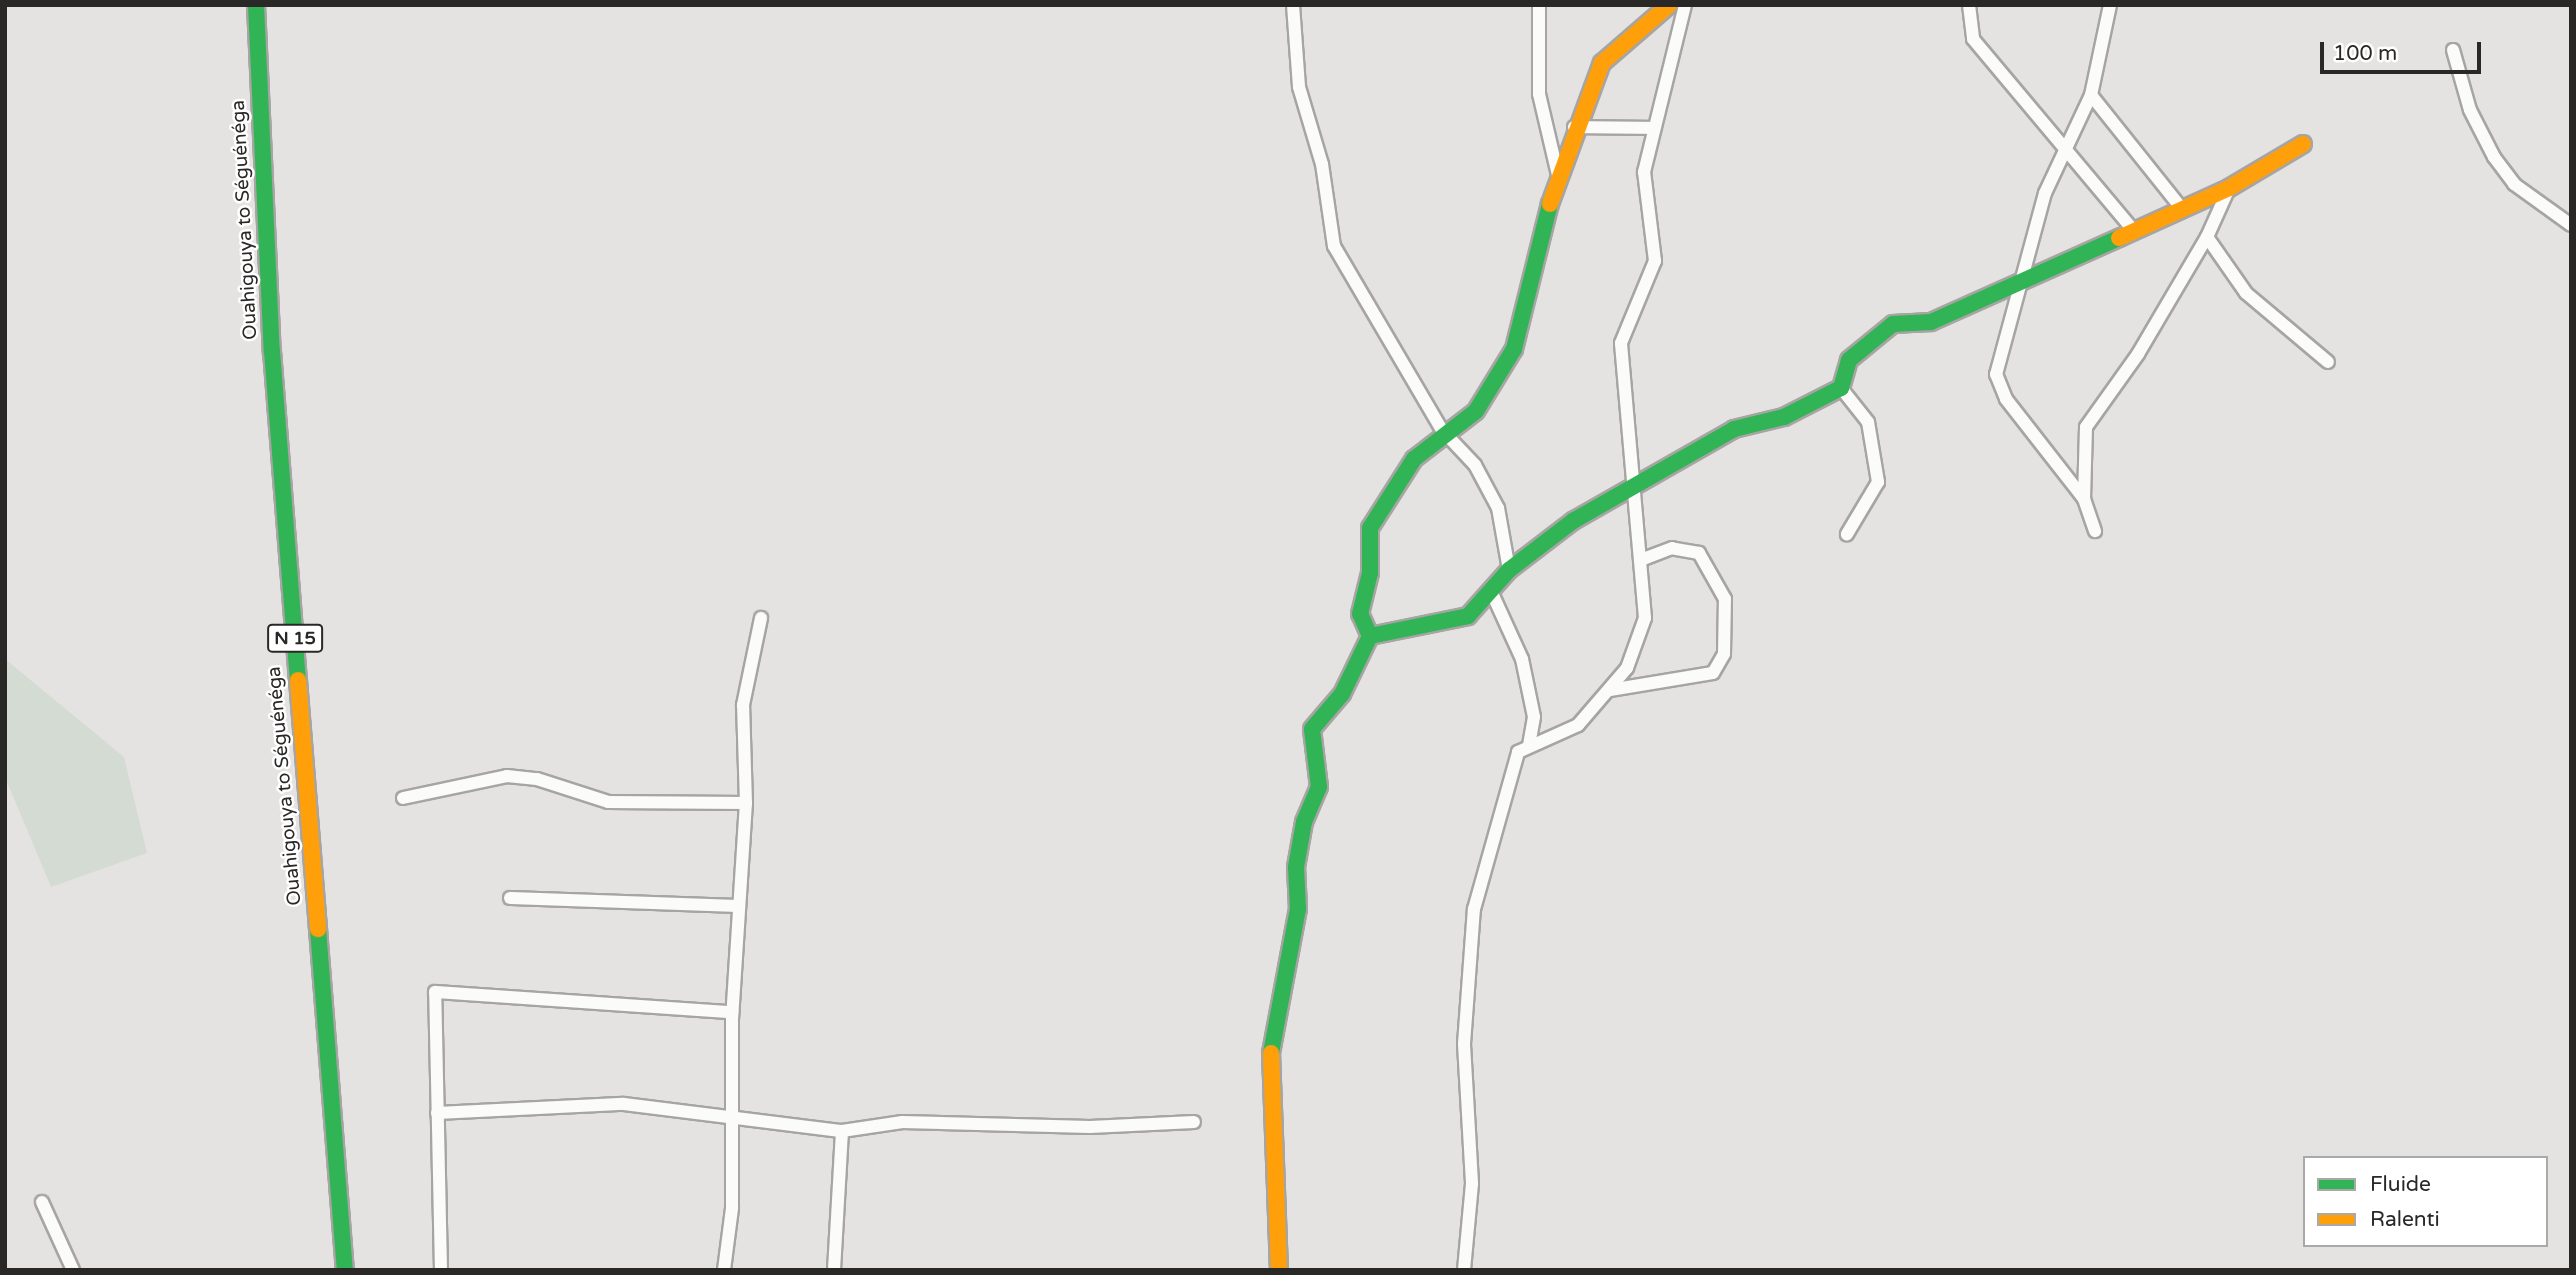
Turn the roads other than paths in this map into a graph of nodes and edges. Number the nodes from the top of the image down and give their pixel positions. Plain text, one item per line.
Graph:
1 (256, 5) edge
2 (1293, 5) edge
3 (1539, 5) edge
4 (1669, 5) edge
5 (1685, 5) edge
6 (1969, 5) edge
7 (2110, 5) edge
8 (2454, 50) dead end
9 (2091, 95) junction
10 (1574, 127) junction
11 (1654, 128) junction
12 (2303, 144) dead end
13 (2066, 148) junction
14 (1558, 176) junction
15 (2229, 188) junction
16 (2182, 209) junction
17 (2571, 225) edge
18 (2134, 231) junction
19 (2207, 237) junction
20 (2024, 282) junction
21 (2328, 362) dead end
22 (1841, 388) junction
23 (1447, 437) junction
24 (1631, 492) junction
25 (2084, 499) junction
26 (2095, 531) dead end
27 (1847, 534) dead end
28 (1640, 560) junction
29 (1510, 570) junction
30 (1491, 591) junction
31 (761, 618) dead end
32 (1370, 636) junction
33 (1606, 691) junction
34 (1529, 745) junction
35 (402, 798) dead end
36 (746, 803) junction
37 (510, 898) dead end
38 (739, 906) junction
39 (732, 1012) junction
40 (437, 1114) junction
41 (732, 1116) junction
42 (1194, 1122) dead end
43 (842, 1131) junction
44 (42, 1202) dead end
45 (73, 1270) edge
46 (345, 1270) edge
47 (441, 1270) edge
48 (724, 1270) edge
49 (834, 1270) edge
50 (1279, 1270) edge
51 (1464, 1270) edge

1 - 46 street, Ouahigouya to Séguénéga / N 15
2 - 23 street
3 - 14 street
4 - 10 street
5 - 11 street
6 - 13 street
7 - 9 street
8 - 17 street
9 - 13 street
9 - 16 street
10 - 11 street
10 - 14 street
11 - 24 street
12 - 15 street
13 - 18 street
13 - 20 street
14 - 23 street
15 - 16 street
15 - 19 street
16 - 18 street
18 - 20 street
19 - 21 street
19 - 25 street
20 - 22 street
20 - 25 street
22 - 24 street
22 - 27 street
23 - 29 street
23 - 32 street
24 - 28 street
24 - 29 street
25 - 26 street
28 - 33 street
28 - 33 street
29 - 30 street
30 - 32 street
30 - 34 street
31 - 36 street
32 - 50 street
33 - 34 street
34 - 51 street
35 - 36 street
36 - 38 street
37 - 38 street
38 - 39 street
39 - 40 street
39 - 41 street
40 - 41 street
40 - 47 street
41 - 43 street
41 - 48 street
42 - 43 street
43 - 49 street
44 - 45 street

